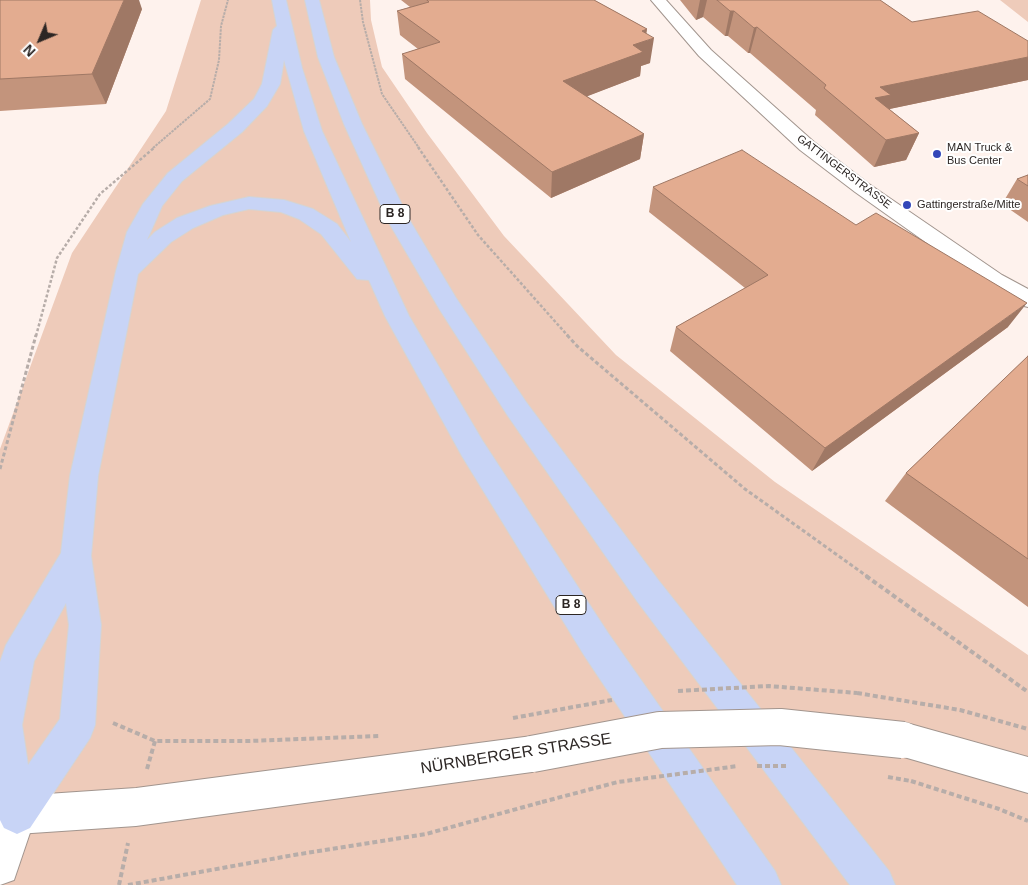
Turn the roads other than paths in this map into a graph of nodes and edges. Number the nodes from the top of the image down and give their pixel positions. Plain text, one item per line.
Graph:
1 (279, 0) edge
2 (312, 0) edge
3 (658, 0) edge
4 (283, 21) junction
5 (127, 271) junction
6 (1028, 299) edge
7 (397, 316) junction
8 (76, 556) junction
9 (1028, 775) edge
10 (8, 814) edge
11 (0, 866) edge
12 (761, 885) edge
13 (875, 885) edge

1 - 4 highway, B 8
2 - 13 highway, B 8
3 - 6 street, GATTINGERSTRASSE
4 - 5 highway
4 - 7 highway, B 8
5 - 7 highway
5 - 8 highway
7 - 12 highway, B 8
8 - 10 highway
8 - 10 highway
9 - 10 street, NÜRNBERGER STRASSE, bridge
10 - 11 street

